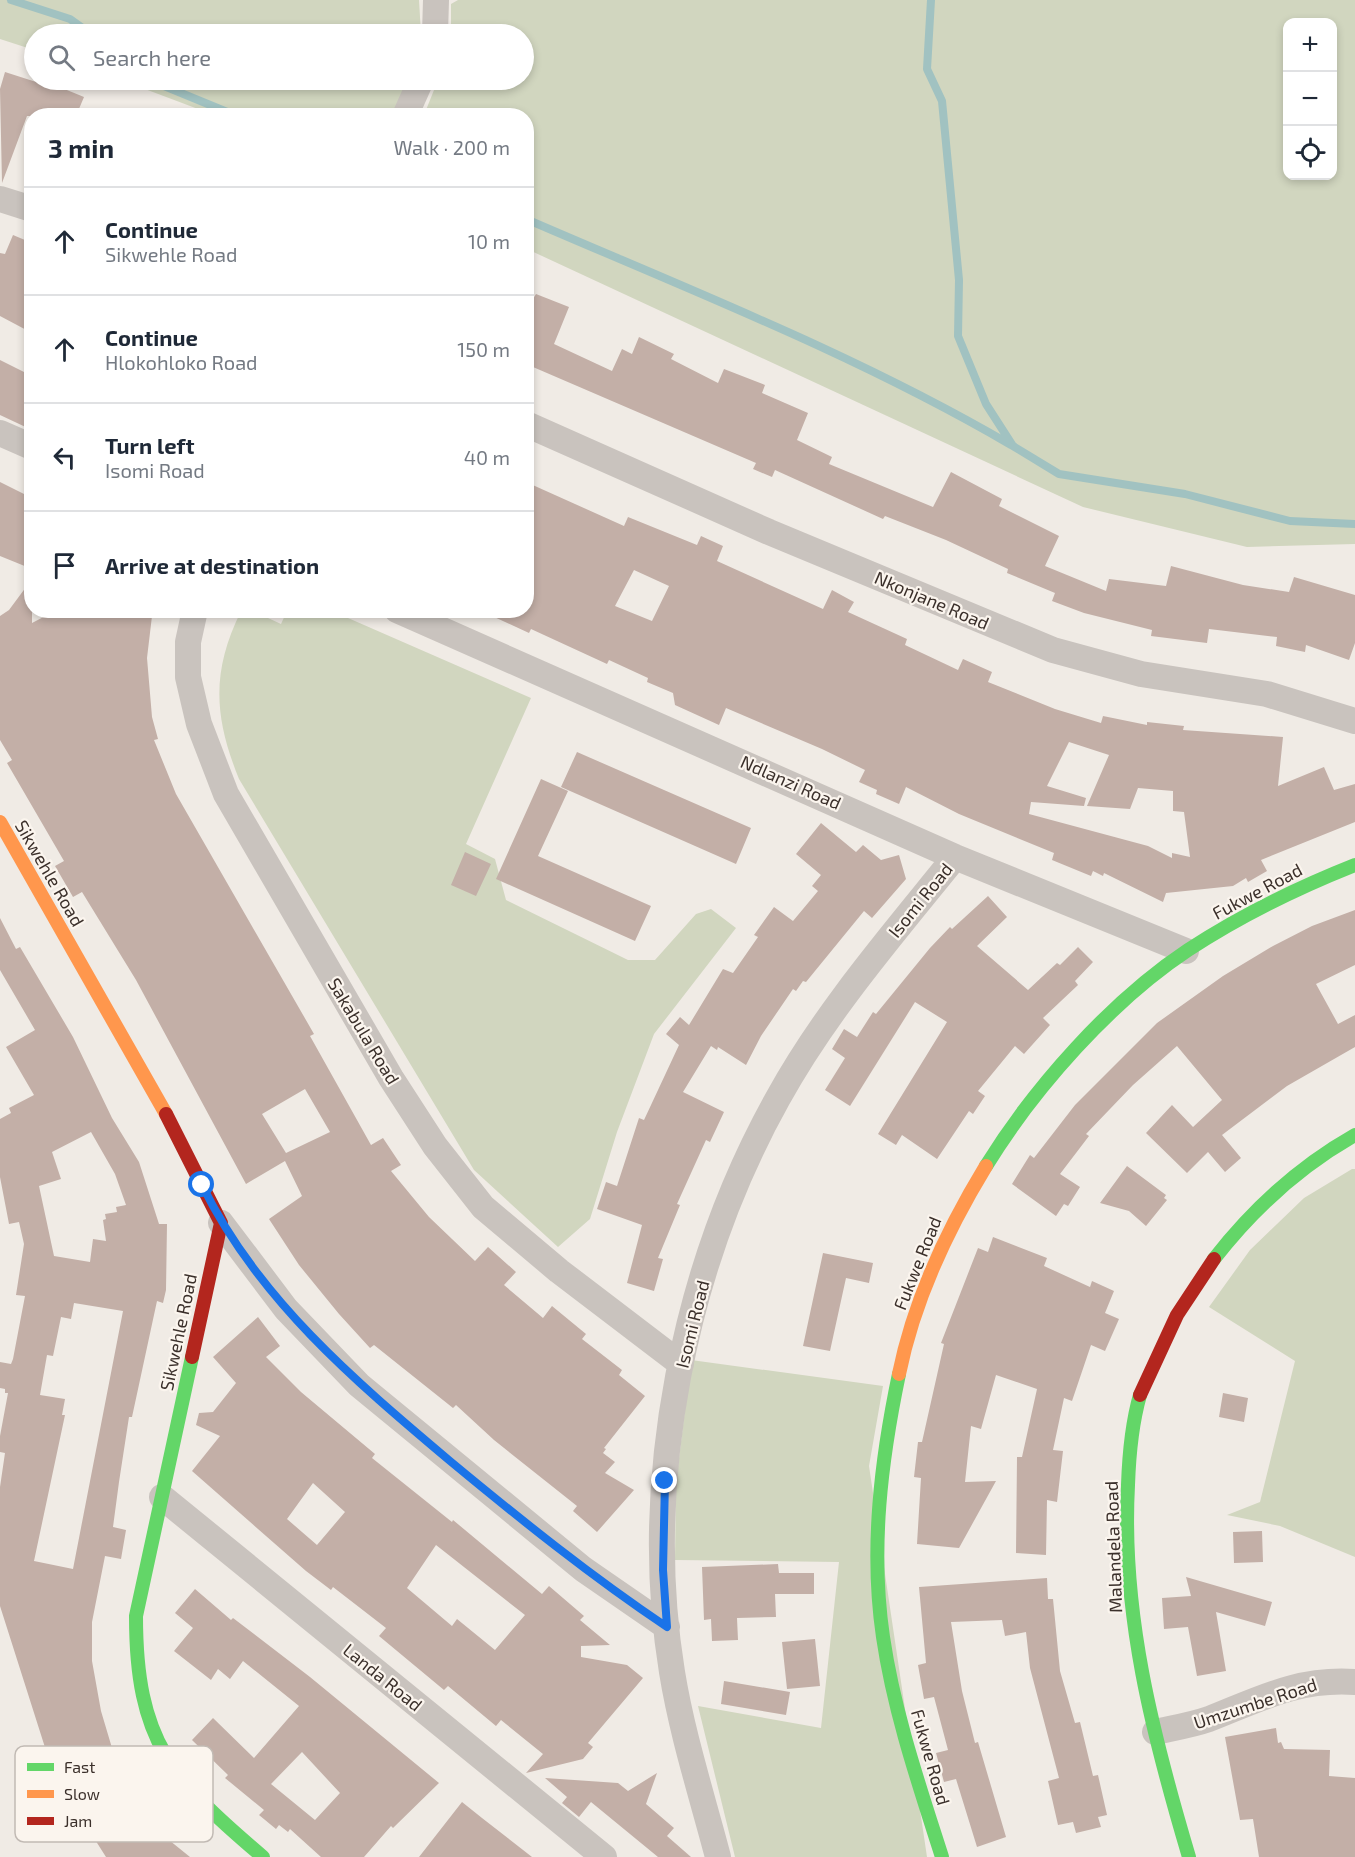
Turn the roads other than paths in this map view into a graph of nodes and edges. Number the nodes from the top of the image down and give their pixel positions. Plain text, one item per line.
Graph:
1 (436, 0) edge
2 (435, 24) edge
3 (417, 90) edge
4 (409, 108) edge
5 (0, 199) edge
6 (24, 206) edge
7 (534, 428) edge
8 (0, 433) edge
9 (24, 444) edge
10 (193, 618) edge
11 (415, 618) edge
12 (1355, 721) edge
13 (0, 822) edge
14 (955, 857) junction
15 (1355, 865) edge
16 (1186, 951) junction
17 (1355, 1135) edge
18 (221, 1223) junction
19 (681, 1364) junction
20 (162, 1497) junction
21 (667, 1627) junction
22 (1355, 1682) edge
23 (1155, 1732) junction
24 (158, 1746) edge
25 (213, 1815) edge
26 (263, 1857) edge
27 (604, 1857) edge
28 (718, 1857) edge
29 (942, 1857) edge
30 (1189, 1857) edge

1 - 2 street
3 - 4 street
5 - 6 street
7 - 12 street, Nkonjane Road
8 - 9 street
10 - 19 street, Sakabula Road
11 - 14 street, Ndlanzi Road
13 - 18 street, Sikwehle Road
14 - 16 street, Ndlanzi Road
14 - 19 street, Isomi Road
15 - 16 street, Fukwe Road
16 - 29 street, Fukwe Road
17 - 23 street, Malandela Road
18 - 20 street, Sikwehle Road
18 - 21 street
19 - 21 street, Isomi Road
20 - 24 street, Sikwehle Road
20 - 27 street, Landa Road
21 - 28 street, Isomi Road
22 - 23 street, Umzumbe Road
23 - 30 street, Malandela Road
25 - 26 street, Sikwehle Road

